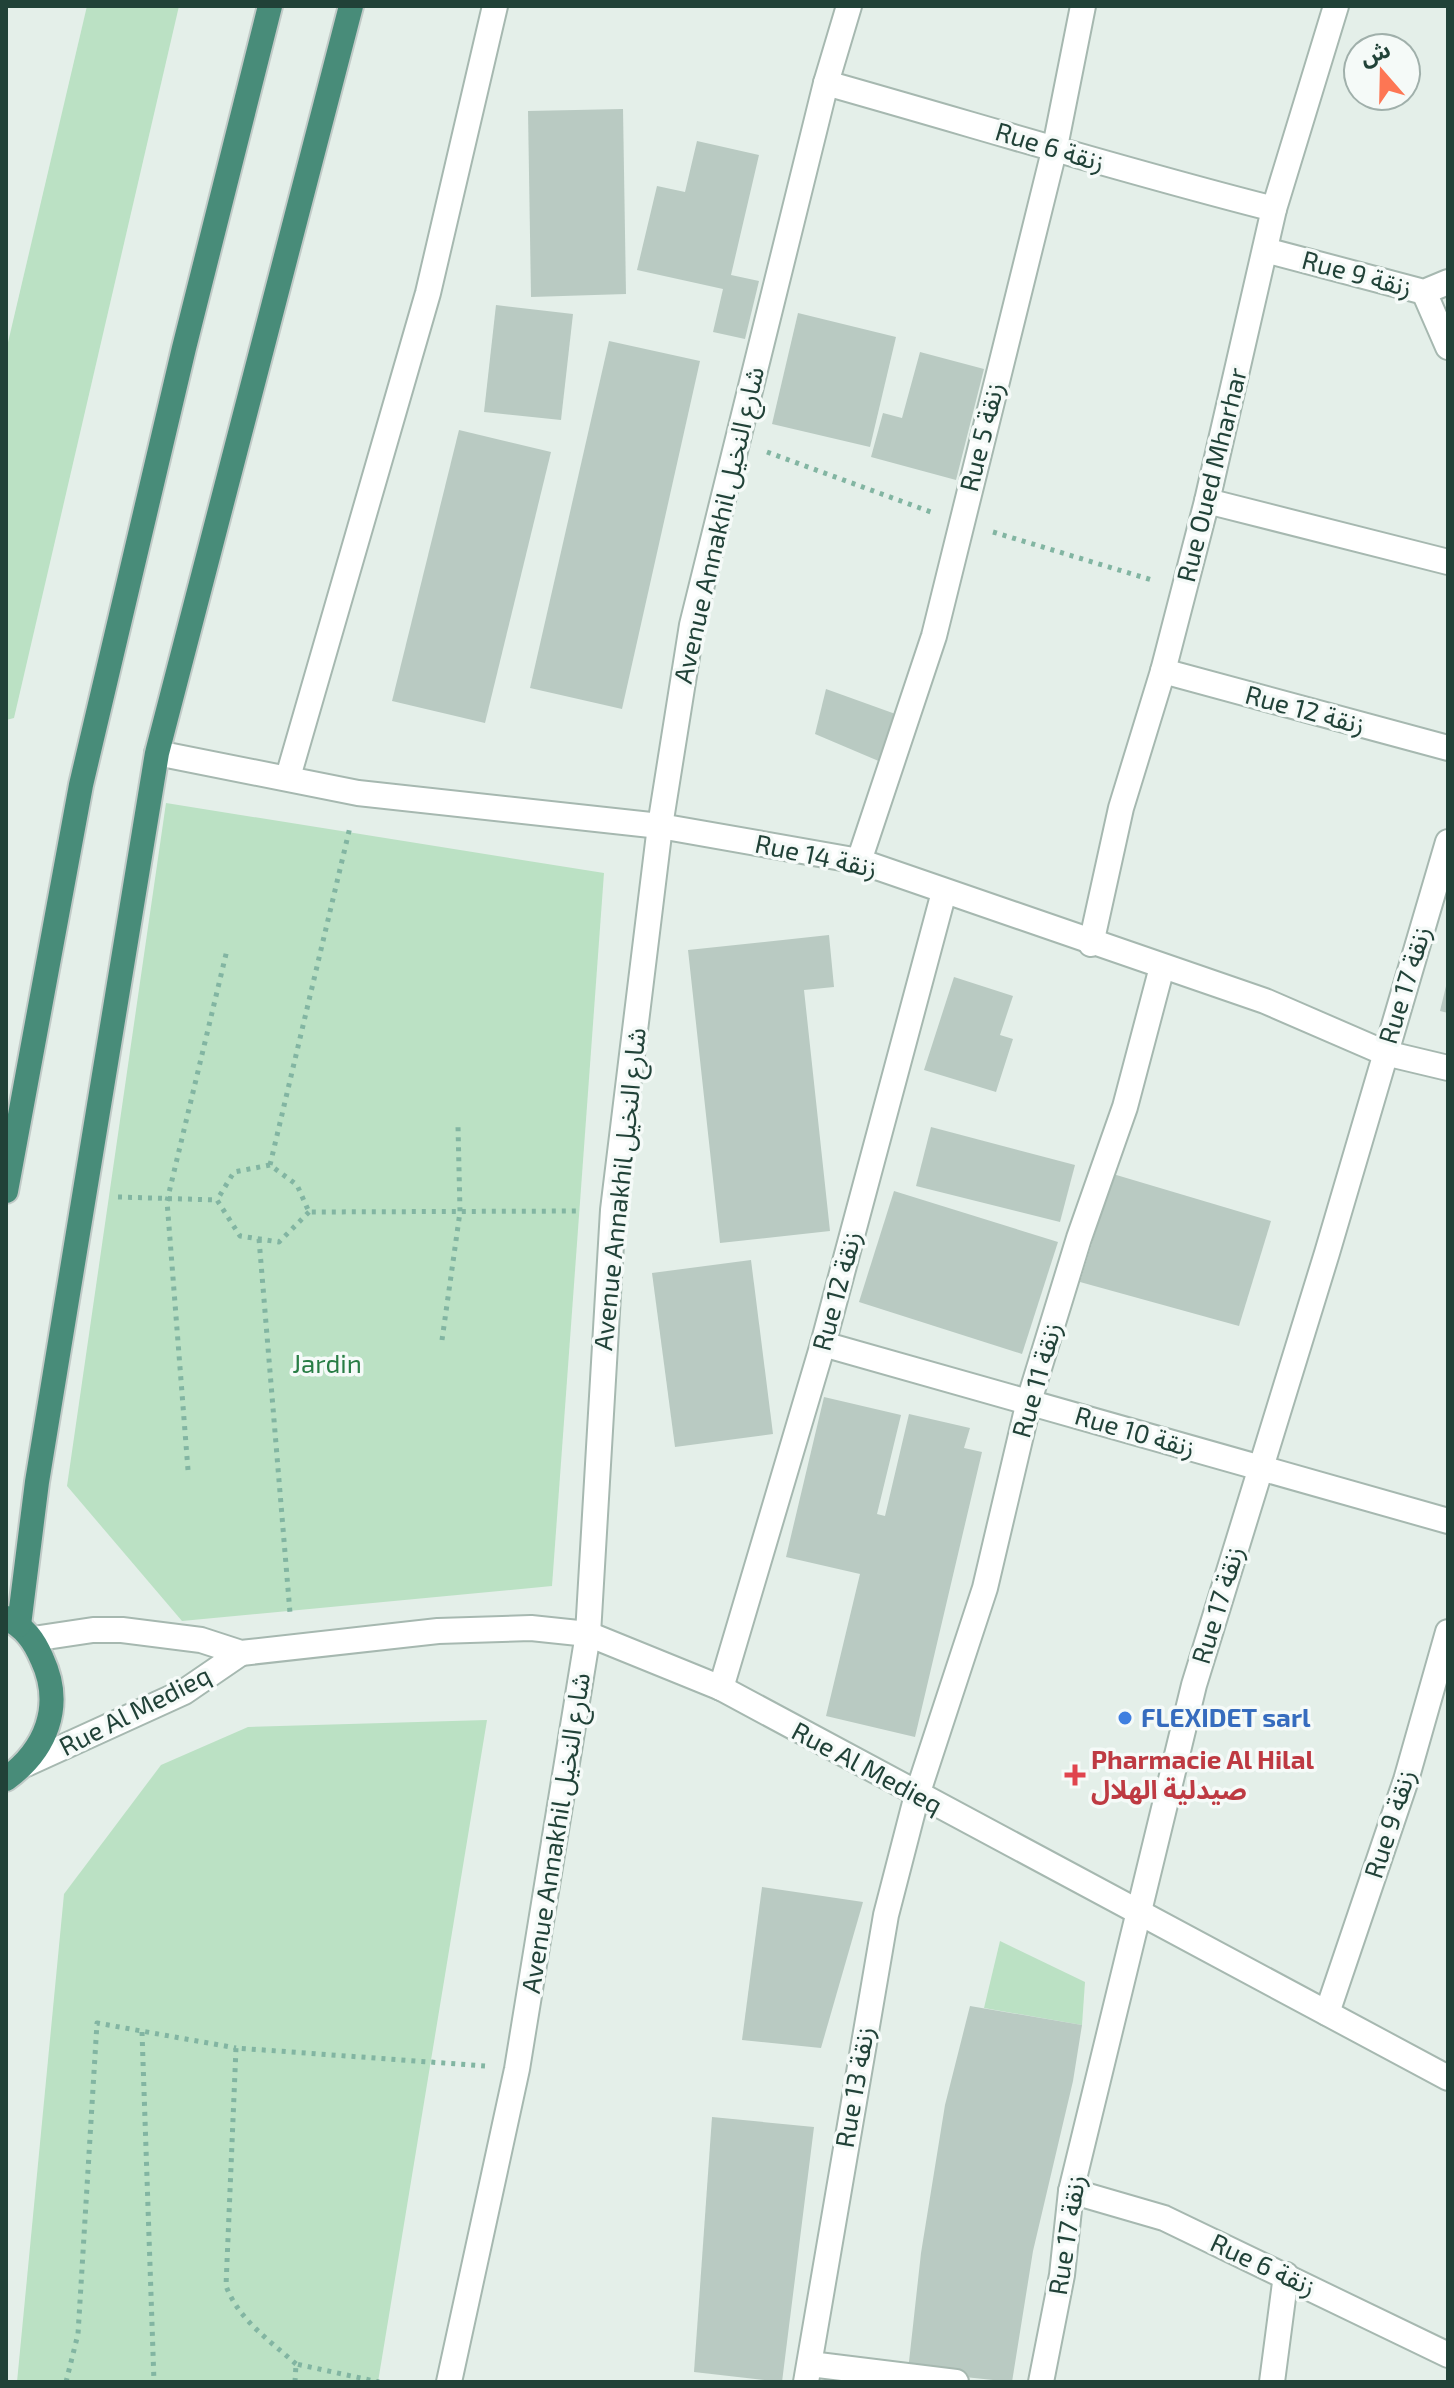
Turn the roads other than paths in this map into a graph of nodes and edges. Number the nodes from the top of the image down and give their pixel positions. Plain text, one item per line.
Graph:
1 (270, 6) edge
2 (351, 6) edge
3 (495, 6) edge
4 (849, 6) edge
5 (1083, 6) edge
6 (1336, 6) edge
7 (826, 83) junction
8 (1055, 147) junction
9 (1274, 209) junction
10 (1265, 250) junction
11 (1448, 282) edge
12 (1424, 292) junction
13 (1448, 347) edge
14 (1207, 501) junction
15 (1448, 562) edge
16 (1163, 671) junction
17 (1448, 748) edge
18 (157, 753) junction
19 (288, 777) junction
20 (660, 826) junction
21 (1448, 842) edge
22 (859, 861) junction
23 (944, 892) junction
24 (1091, 944) junction
25 (1162, 967) junction
26 (1385, 1053) junction
27 (1448, 1068) edge
28 (6, 1191) edge
29 (823, 1344) junction
30 (1029, 1401) junction
31 (1259, 1468) junction
32 (1448, 1521) edge
33 (19, 1627) edge
34 (1448, 1632) edge
35 (588, 1634) junction
36 (241, 1653) junction
37 (721, 1688) junction
38 (26, 1764) junction
39 (6, 1779) edge
40 (917, 1795) junction
41 (1136, 1913) junction
42 (1327, 2013) junction
43 (1448, 2078) edge
44 (1071, 2191) junction
45 (1286, 2275) junction
46 (1448, 2355) edge
47 (808, 2373) edge
48 (449, 2382) edge
49 (956, 2382) edge
50 (1041, 2382) edge
51 (1272, 2382) edge

1 - 28 highway
2 - 18 highway
3 - 19 street
4 - 7 street, Avenue Annakhil شارع النخيل
5 - 8 street, Rue 5 زنقة
6 - 9 street, Rue Oued Mharhar
7 - 8 street, Rue 6 زنقة
7 - 20 street, Avenue Annakhil شارع النخيل
8 - 9 street, Rue 6 زنقة
8 - 22 street, Rue 5 زنقة
9 - 10 street, Rue Oued Mharhar
10 - 12 street, Rue 9 زنقة
10 - 14 street, Rue Oued Mharhar
11 - 12 street, Rue 9 زنقة
12 - 13 street
14 - 15 street
14 - 16 street, Rue Oued Mharhar
16 - 17 street, Rue 12 زنقة
16 - 24 street, Rue Oued Mharhar
18 - 19 street, Rue 14 زنقة
18 - 33 highway
19 - 20 street, Rue 14 زنقة
20 - 22 street, Rue 14 زنقة
20 - 35 street, Avenue Annakhil شارع النخيل
21 - 26 street, Rue 17 زنقة
22 - 23 street, Rue 14 زنقة
23 - 24 street, Rue 14 زنقة
23 - 29 street, Rue 12 زنقة
24 - 25 street, Rue 14 زنقة
25 - 26 street, Rue 14 زنقة
25 - 30 street, Rue 11 زنقة
26 - 27 street, Rue 14 زنقة
26 - 31 street, Rue 17 زنقة
29 - 30 street, Rue 10 زنقة
29 - 37 street, Rue 12 زنقة
30 - 31 street, Rue 10 زنقة
30 - 40 street, Rue 11 زنقة
31 - 32 street, Rue 10 زنقة
31 - 41 street, Rue 17 زنقة
33 - 36 street, Rue Al Medieq
33 - 38 highway
34 - 42 street, Rue 9 زنقة
35 - 36 street, Rue Al Medieq
35 - 37 street, Rue Al Medieq
35 - 48 street, Avenue Annakhil شارع النخيل
36 - 38 street, Rue Al Medieq
37 - 40 street, Rue Al Medieq
38 - 39 highway
40 - 41 street, Rue Al Medieq
40 - 47 street, Rue 13 زنقة
41 - 42 street, Rue Al Medieq
41 - 44 street, Rue 17 زنقة
42 - 43 street, Rue Al Medieq
44 - 45 street, Rue 6 زنقة
44 - 50 street, Rue 17 زنقة
45 - 46 street, Rue 6 زنقة
45 - 51 street
47 - 49 street

